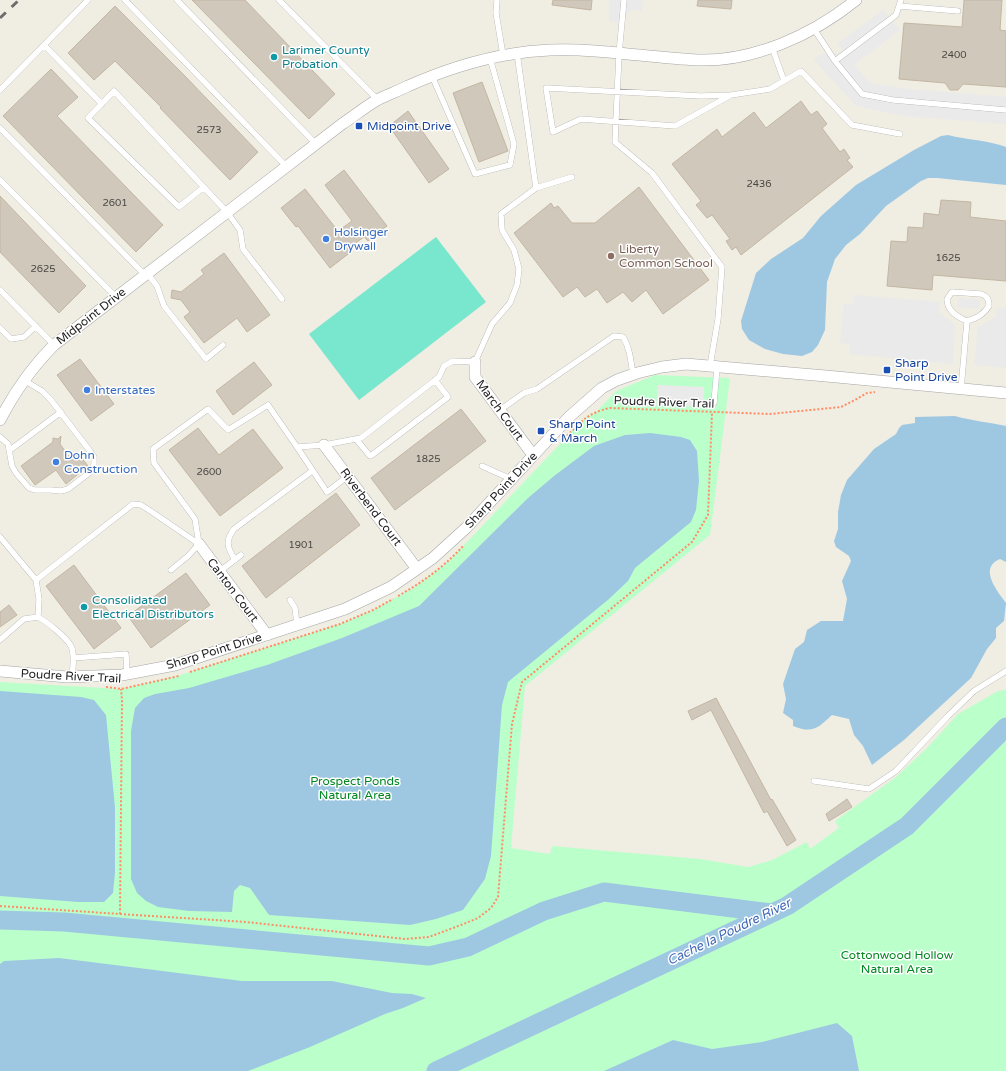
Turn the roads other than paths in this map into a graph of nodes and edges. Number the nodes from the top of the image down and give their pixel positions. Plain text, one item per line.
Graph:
1 (88, 0) edge
2 (125, 0) edge
3 (177, 0) edge
4 (280, 0) edge
5 (497, 0) edge
6 (624, 0) edge
7 (856, 0) edge
8 (900, 3) edge
9 (958, 11) dead end
10 (814, 29) junction
11 (44, 45) junction
12 (772, 48) junction
13 (517, 52) junction
14 (619, 54) junction
15 (503, 55) junction
16 (490, 58) junction
17 (835, 61) junction
18 (432, 76) junction
19 (784, 81) junction
20 (0, 90) edge
21 (617, 92) junction
22 (731, 95) junction
23 (378, 100) junction
24 (102, 104) junction
25 (1006, 110) edge
26 (616, 122) junction
27 (0, 128) edge
28 (900, 134) dead end
29 (316, 144) junction
30 (286, 166) junction
31 (572, 177) dead end
32 (0, 180) edge
33 (204, 187) junction
34 (536, 188) junction
35 (227, 212) junction
36 (146, 274) junction
37 (0, 290) edge
38 (116, 297) junction
39 (282, 299) dead end
40 (967, 321) junction
41 (36, 326) junction
42 (0, 328) edge
43 (54, 345) junction
44 (223, 345) dead end
45 (475, 362) junction
46 (714, 366) junction
47 (634, 375) junction
48 (24, 380) junction
49 (435, 380) junction
50 (960, 389) junction
51 (1006, 393) edge
52 (714, 403) dead end
53 (500, 410) junction
54 (61, 412) junction
55 (0, 420) edge
56 (0, 437) edge
57 (356, 439) junction
58 (324, 445) junction
59 (297, 447) junction
60 (10, 450) junction
61 (533, 455) junction
62 (482, 466) dead end
63 (312, 471) junction
64 (348, 476) junction
65 (511, 479) junction
66 (0, 537) edge
67 (199, 544) junction
68 (241, 555) dead end
69 (235, 560) junction
70 (417, 569) junction
71 (170, 570) dead end
72 (220, 572) junction
73 (36, 580) junction
74 (290, 600) dead end
75 (38, 617) junction
76 (296, 625) junction
77 (268, 635) junction
78 (0, 640) edge
79 (73, 658) junction
80 (0, 671) edge
81 (1006, 671) edge
82 (127, 674) junction
83 (72, 677) junction
84 (814, 781) dead end

1 - 11 lane
2 - 30 lane
3 - 29 lane
4 - 23 lane
5 - 15 lane
6 - 14 lane
7 - 10 street, Midpoint Drive
8 - 9 lane
8 - 17 lane
10 - 12 street, Midpoint Drive
10 - 17 lane
11 - 20 lane
11 - 24 lane
12 - 14 street, Midpoint Drive
12 - 19 lane
13 - 14 street, Midpoint Drive
13 - 15 street, Midpoint Drive
13 - 34 lane
14 - 21 lane
15 - 16 street, Midpoint Drive
16 - 18 street, Midpoint Drive
16 - 18 lane
17 - 25 lane
18 - 23 street, Midpoint Drive
19 - 22 lane
19 - 28 lane
21 - 22 lane
21 - 26 lane
21 - 26 lane
22 - 26 lane
23 - 29 street, Midpoint Drive
24 - 33 lane
24 - 33 lane
26 - 46 lane
27 - 36 lane
29 - 30 street, Midpoint Drive
30 - 35 street, Midpoint Drive
31 - 34 lane
32 - 38 lane
33 - 35 lane
34 - 45 lane
35 - 36 street, Midpoint Drive
35 - 39 lane
36 - 38 street, Midpoint Drive
36 - 44 lane
37 - 41 lane
38 - 43 street, Midpoint Drive
40 - 40 lane
40 - 50 lane
41 - 42 lane
41 - 43 lane
43 - 48 street, Midpoint Drive
45 - 49 lane
45 - 53 street, March Court
46 - 47 street, Sharp Point Drive
46 - 50 street, Sharp Point Drive
46 - 52 lane
47 - 53 lane
47 - 61 street, Sharp Point Drive
48 - 54 lane
48 - 55 street, Midpoint Drive
49 - 57 lane
49 - 57 lane
50 - 51 street, Sharp Point Drive
53 - 61 street, March Court
54 - 60 lane
54 - 60 lane
56 - 60 lane
57 - 58 lane
58 - 59 lane
58 - 64 street, Riverbend Court
59 - 63 lane
59 - 67 lane
61 - 65 street, Sharp Point Drive
62 - 65 lane
63 - 64 lane
63 - 69 lane
64 - 70 street, Riverbend Court
65 - 70 street, Sharp Point Drive
66 - 73 lane
67 - 71 lane
67 - 72 street, Canton Court
67 - 73 lane
68 - 69 lane
69 - 72 lane
70 - 76 street, Sharp Point Drive
72 - 77 street, Canton Court
73 - 75 lane
74 - 76 lane
75 - 78 lane
75 - 79 lane
76 - 77 street, Sharp Point Drive
77 - 82 street, Sharp Point Drive
79 - 82 lane
79 - 83 lane
80 - 83 street, Sharp Point Drive
81 - 84 lane
82 - 83 street, Sharp Point Drive

